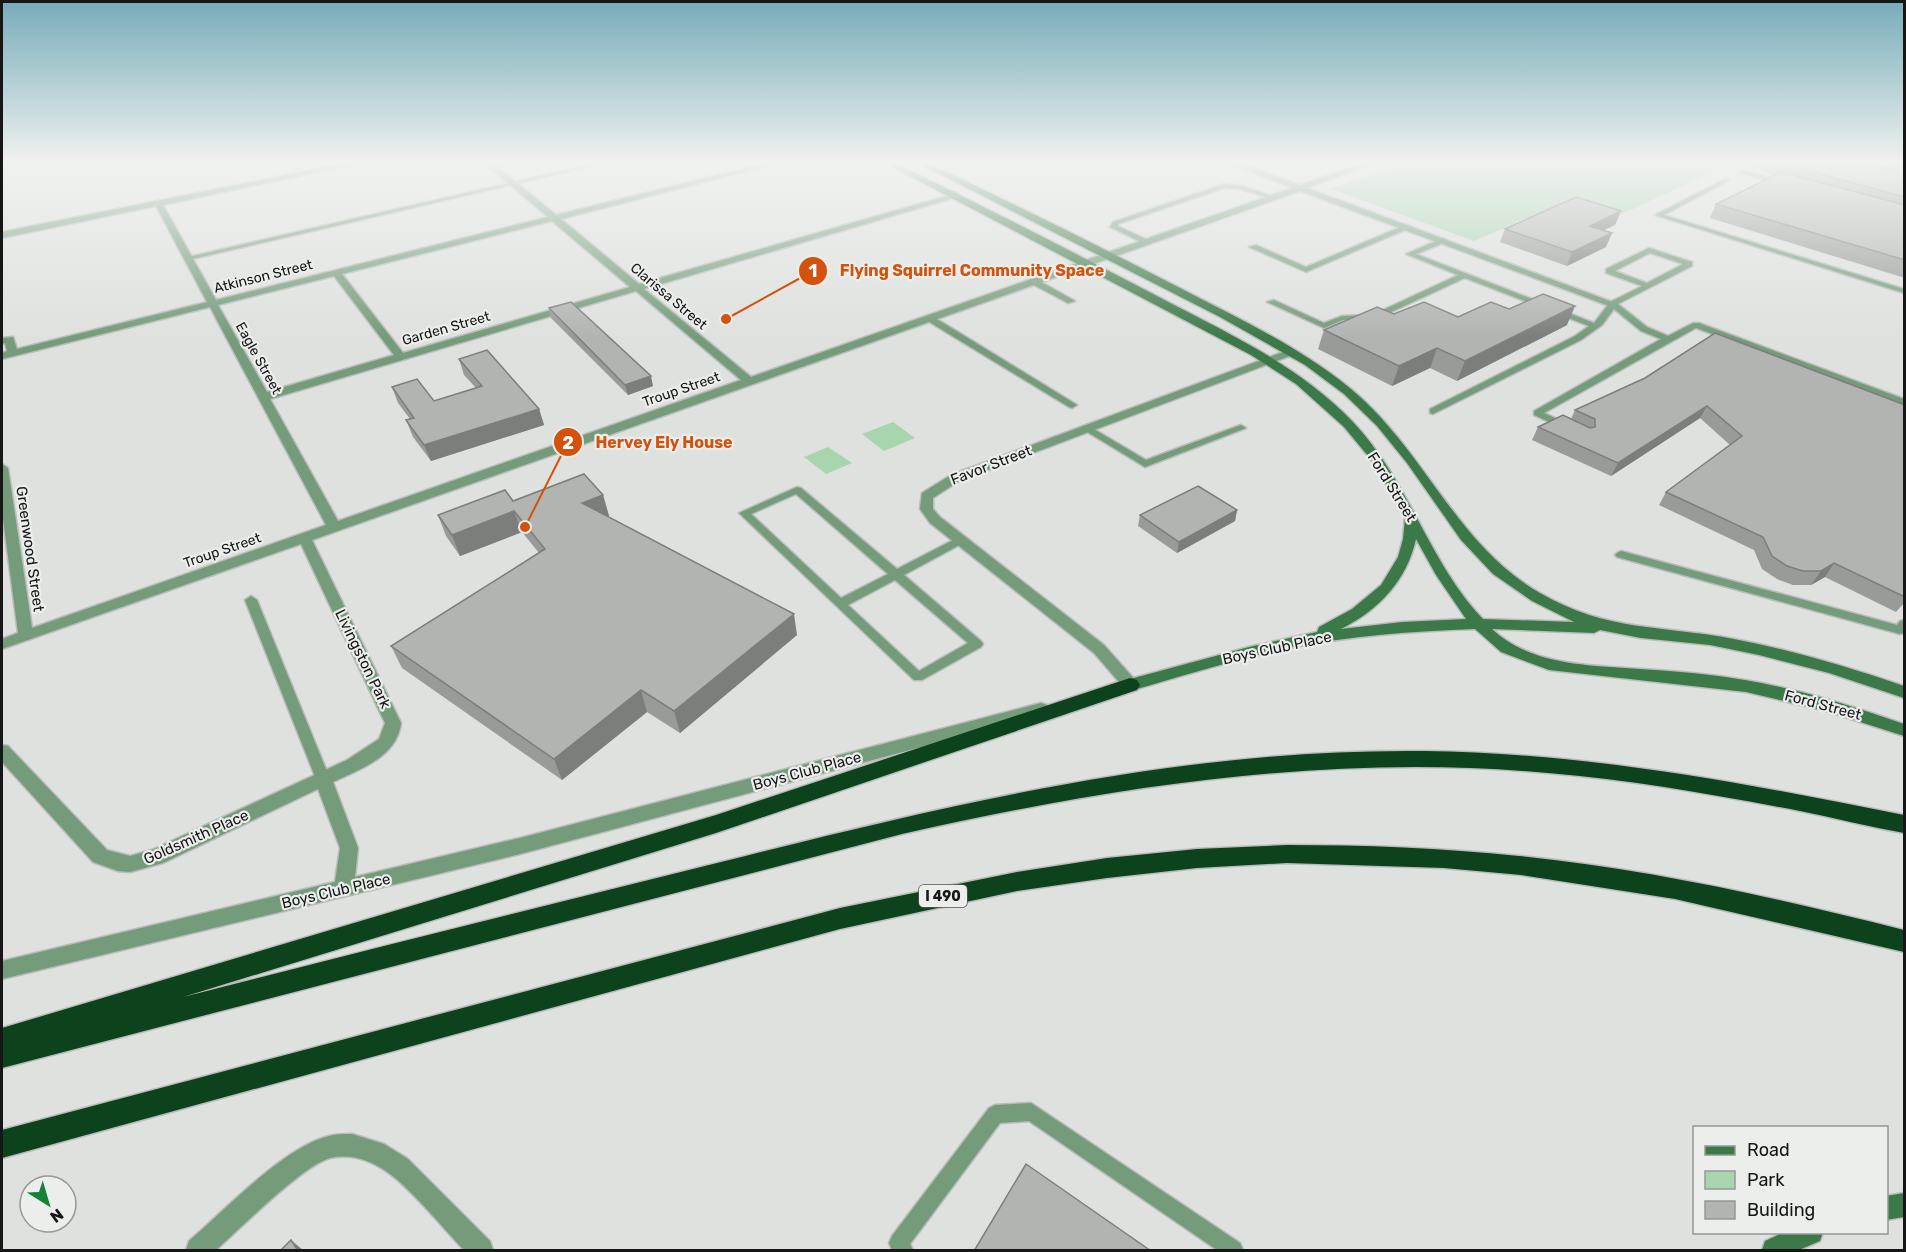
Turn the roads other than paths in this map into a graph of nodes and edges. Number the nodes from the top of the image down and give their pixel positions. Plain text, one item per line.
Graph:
1 (68, 221) edge
2 (168, 221) edge
3 (349, 221) edge
4 (540, 221) edge
5 (558, 221) edge
6 (864, 221) edge
7 (1006, 221) edge
8 (1040, 221) edge
9 (1120, 221) edge
10 (1204, 221) edge
11 (1393, 221) edge
12 (1679, 221) edge
13 (1408, 227) junction
14 (2, 235) edge
15 (1443, 240) junction
16 (1145, 242) junction
17 (1253, 247) dead end
18 (1108, 255) junction
19 (188, 258) junction
20 (1086, 262) junction
21 (336, 272) junction
22 (1465, 276) junction
23 (1033, 281) junction
24 (1649, 285) junction
25 (638, 288) junction
26 (1905, 291) edge
27 (1071, 301) dead end
28 (1271, 302) dead end
29 (212, 303) junction
30 (1612, 304) junction
31 (929, 318) junction
32 (1595, 326) junction
33 (1668, 339) junction
34 (2, 341) edge
35 (1291, 352) junction
36 (7, 354) edge
37 (401, 357) junction
38 (1267, 360) junction
39 (749, 381) junction
40 (263, 397) junction
41 (1905, 402) edge
42 (1072, 405) dead end
43 (1433, 411) dead end
44 (1087, 428) junction
45 (1241, 428) dead end
46 (1576, 431) edge
47 (2, 468) edge
48 (1410, 513) junction
49 (333, 527) junction
50 (304, 537) junction
51 (961, 540) junction
52 (1621, 555) dead end
53 (896, 574) junction
54 (251, 600) dead end
55 (840, 603) junction
56 (1479, 624) junction
57 (1905, 624) edge
58 (1618, 629) junction
59 (26, 635) junction
60 (1289, 643) junction
61 (2, 644) edge
62 (1130, 685) junction
63 (1905, 692) edge
64 (1905, 730) edge
65 (2, 752) edge
66 (323, 779) junction
67 (1905, 824) edge
68 (344, 889) junction
69 (1905, 941) edge
70 (2, 970) edge
71 (2, 1040) edge
72 (2, 1055) edge
73 (2, 1144) edge
74 (1905, 1205) edge
75 (1888, 1208) edge
76 (1809, 1234) edge
77 (198, 1251) edge
78 (481, 1251) edge
79 (903, 1251) edge
80 (1233, 1251) edge
81 (1774, 1251) edge

1 - 14 street
2 - 19 street, Eagle Street
3 - 19 lane
4 - 21 street, Atkinson Street
5 - 25 street, Clarissa Street
6 - 25 street, Garden Street
7 - 20 main road, Ford Street
8 - 18 main road, Ford Street
9 - 16 lane
10 - 16 street, Troup Street
11 - 13 street
12 - 26 lane
13 - 15 street
13 - 17 lane
15 - 22 lane
15 - 30 street
16 - 18 street, Troup Street
18 - 20 street, Troup Street
18 - 35 main road, Ford Street
19 - 29 street, Eagle Street
20 - 23 street, Troup Street
20 - 38 main road, Ford Street
21 - 29 street, Atkinson Street
21 - 37 street
22 - 28 lane
22 - 32 lane
23 - 27 lane
23 - 31 street, Troup Street
24 - 24 lane
24 - 30 lane
25 - 37 street, Garden Street
25 - 39 street, Clarissa Street
29 - 36 street, Atkinson Street
29 - 40 street, Eagle Street
30 - 32 lane
30 - 33 lane
31 - 39 street, Troup Street
31 - 42 lane
32 - 43 lane
33 - 41 lane
33 - 46 lane
34 - 36 street
35 - 38 street, Favor Street
35 - 58 main road, Ford Street
37 - 40 street, Garden Street
38 - 44 street, Favor Street
38 - 48 main road, Ford Street
39 - 49 street, Troup Street
40 - 49 street, Eagle Street
44 - 45 lane
44 - 51 street, Favor Street
47 - 59 street, Greenwood Street
48 - 56 main road, Ford Street
48 - 60 main road
49 - 50 street, Troup Street
50 - 59 street, Troup Street
50 - 66 street, Livingston Park
51 - 53 lane
51 - 62 street, Favor Street
52 - 57 lane
53 - 55 lane
53 - 55 lane
53 - 55 lane
54 - 66 lane
56 - 58 main road, Boys Club Place
56 - 60 main road, Boys Club Place
56 - 64 main road, Ford Street
58 - 63 main road, Ford Street
59 - 61 street, Troup Street
60 - 62 main road, Boys Club Place
62 - 68 street, Boys Club Place
62 - 71 highway
65 - 66 street, Goldsmith Place
66 - 68 street
67 - 72 highway
68 - 70 street, Boys Club Place
69 - 73 highway, I 490
74 - 75 main road
76 - 81 main road
77 - 78 street
79 - 80 lane

